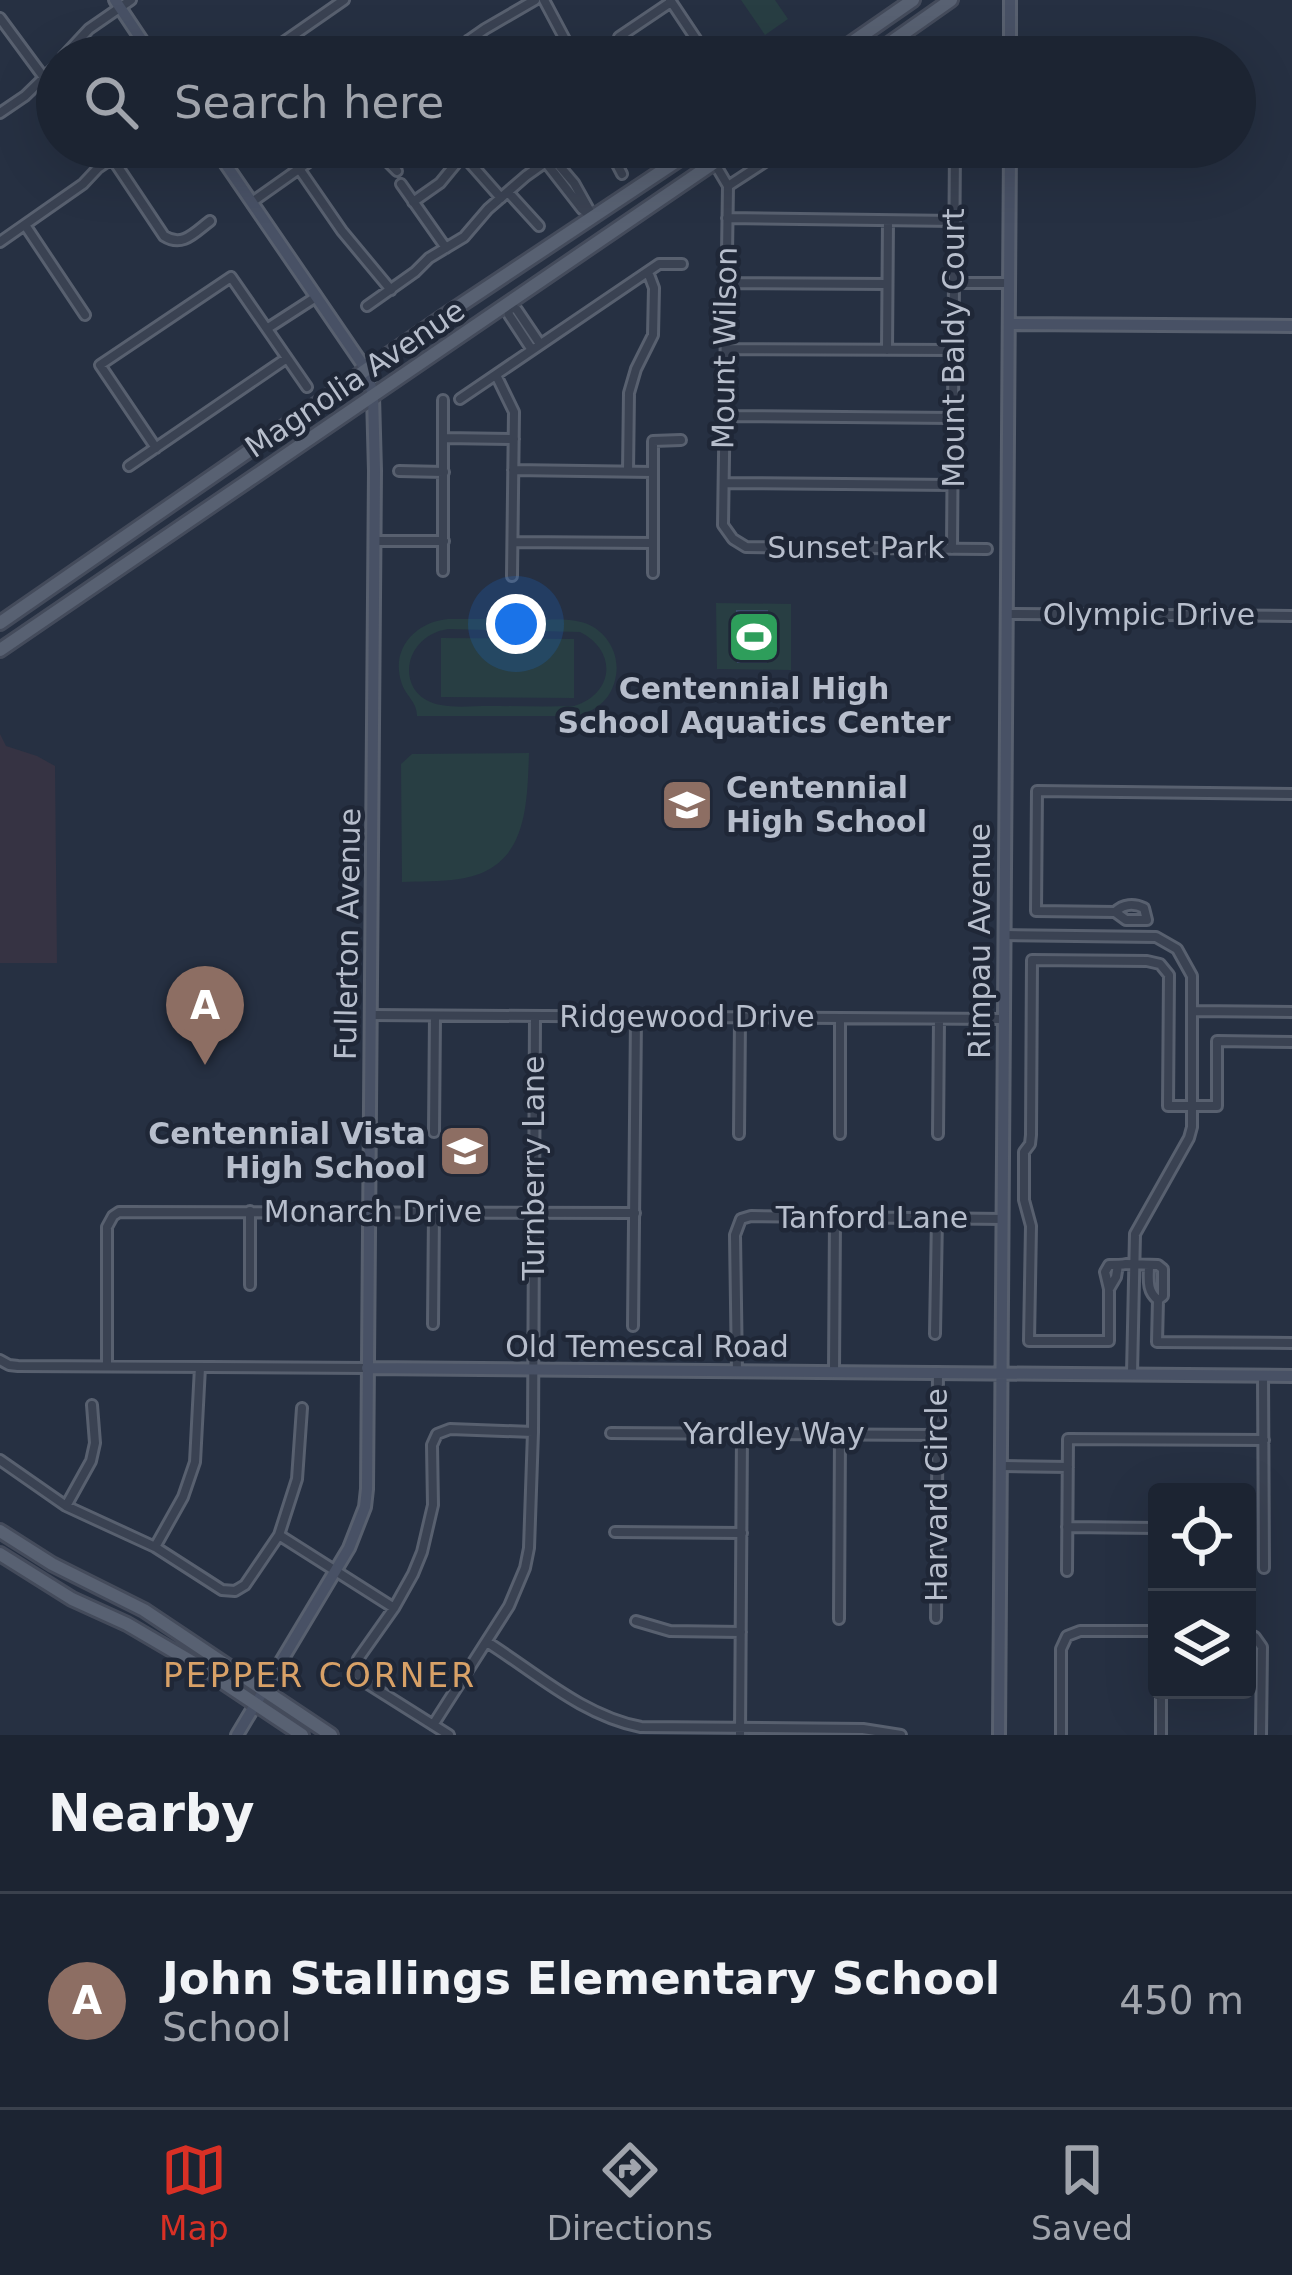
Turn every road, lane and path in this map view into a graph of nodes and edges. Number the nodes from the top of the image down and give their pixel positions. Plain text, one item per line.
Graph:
1 (344, 0) edge
2 (539, 0) edge
3 (913, 0) edge
4 (951, 0) edge
5 (1010, 0) edge
6 (670, 1) edge
7 (122, 2) edge
8 (0, 18) edge
9 (82, 36) edge
10 (141, 36) edge
11 (292, 36) edge
12 (476, 36) edge
13 (562, 36) edge
14 (621, 36) edge
15 (694, 36) edge
16 (863, 36) edge
17 (900, 36) edge
18 (1010, 36) edge
19 (36, 68) edge
20 (36, 85) edge
21 (0, 113) edge
22 (100, 168) edge
23 (119, 168) edge
24 (229, 168) edge
25 (303, 168) edge
26 (394, 168) edge
27 (449, 168) edge
28 (476, 168) edge
29 (536, 168) edge
30 (558, 168) edge
31 (619, 168) edge
32 (667, 168) edge
33 (707, 168) edge
34 (717, 168) edge
35 (756, 168) edge
36 (956, 168) edge
37 (1010, 168) edge
38 (300, 170) junction
39 (397, 171) dead end
40 (622, 174) dead end
41 (401, 184) dead end
42 (728, 186) junction
43 (504, 195) junction
44 (252, 202) junction
45 (413, 202) junction
46 (594, 218) junction
47 (727, 218) junction
48 (955, 220) junction
49 (210, 221) dead end
50 (888, 221) junction
51 (26, 224) junction
52 (539, 226) dead end
53 (607, 237) junction
54 (0, 242) edge
55 (446, 248) junction
56 (682, 264) dead end
57 (647, 272) junction
58 (1008, 283) junction
59 (494, 284) junction
60 (726, 284) junction
61 (886, 284) junction
62 (955, 284) junction
63 (391, 290) junction
64 (316, 297) junction
65 (507, 304) junction
66 (367, 305) dead end
67 (85, 315) dead end
68 (1009, 323) junction
69 (1292, 326) edge
70 (268, 328) junction
71 (536, 347) junction
72 (726, 349) junction
73 (886, 350) junction
74 (954, 350) junction
75 (287, 358) junction
76 (367, 371) junction
77 (496, 375) junction
78 (307, 388) dead end
79 (373, 396) junction
80 (460, 399) dead end
81 (443, 400) dead end
82 (724, 416) junction
83 (954, 418) junction
84 (444, 438) junction
85 (514, 439) junction
86 (681, 440) dead end
87 (156, 448) junction
88 (129, 466) dead end
89 (226, 468) junction
90 (514, 470) junction
91 (399, 471) dead end
92 (628, 471) junction
93 (444, 472) junction
94 (653, 472) junction
95 (724, 483) junction
96 (953, 484) junction
97 (239, 487) junction
98 (730, 536) joint
99 (375, 541) junction
100 (443, 541) junction
101 (513, 542) junction
102 (653, 543) junction
103 (952, 549) junction
104 (987, 549) dead end
105 (443, 572) dead end
106 (653, 573) dead end
107 (512, 576) dead end
108 (1006, 614) junction
109 (1292, 616) edge
110 (0, 622) edge
111 (0, 650) edge
112 (1292, 794) edge
113 (1115, 912) junction
114 (1147, 920) junction
115 (1004, 934) junction
116 (1144, 936) junction
117 (1193, 1011) junction
118 (1292, 1012) edge
119 (371, 1016) junction
120 (435, 1016) junction
121 (535, 1016) junction
122 (636, 1017) junction
123 (740, 1018) junction
124 (840, 1018) junction
125 (1004, 1019) junction
126 (939, 1020) junction
127 (1292, 1042) edge
128 (1193, 1106) junction
129 (434, 1132) dead end
130 (739, 1134) dead end
131 (840, 1134) dead end
132 (938, 1134) dead end
133 (250, 1211) junction
134 (369, 1212) junction
135 (434, 1212) junction
136 (534, 1213) junction
137 (634, 1213) junction
138 (835, 1217) junction
139 (937, 1217) junction
140 (1004, 1219) junction
141 (1133, 1264) junction
142 (250, 1285) dead end
143 (433, 1324) dead end
144 (633, 1326) dead end
145 (935, 1334) dead end
146 (1292, 1343) edge
147 (1, 1361) edge
148 (106, 1366) junction
149 (200, 1367) junction
150 (367, 1368) junction
151 (533, 1370) junction
152 (737, 1372) junction
153 (834, 1372) junction
154 (938, 1372) junction
155 (1002, 1372) junction
156 (1132, 1374) junction
157 (1263, 1376) junction
158 (1292, 1376) edge
159 (92, 1405) dead end
160 (302, 1408) dead end
161 (533, 1432) junction
162 (611, 1433) dead end
163 (742, 1434) junction
164 (840, 1434) junction
165 (938, 1435) junction
166 (1264, 1441) junction
167 (0, 1460) edge
168 (1002, 1466) junction
169 (1068, 1466) junction
170 (66, 1506) junction
171 (1067, 1527) junction
172 (1148, 1528) edge
173 (1256, 1529) edge
174 (1264, 1529) junction
175 (0, 1531) edge
176 (615, 1532) dead end
177 (742, 1533) junction
178 (279, 1535) junction
179 (155, 1547) junction
180 (0, 1554) edge
181 (1264, 1568) dead end
182 (336, 1571) junction
183 (1067, 1571) dead end
184 (394, 1608) junction
185 (936, 1618) dead end
186 (839, 1619) dead end
187 (636, 1621) dead end
188 (1148, 1631) edge
189 (741, 1632) junction
190 (1256, 1640) edge
191 (487, 1642) junction
192 (262, 1689) junction
193 (1161, 1699) edge
194 (254, 1703) junction
195 (433, 1725) junction
196 (641, 1731) edge
197 (740, 1731) edge
198 (838, 1732) edge
199 (237, 1735) edge
200 (302, 1735) edge
201 (332, 1735) edge
202 (448, 1735) edge
203 (901, 1735) edge
204 (999, 1735) edge
205 (1061, 1735) edge
206 (1161, 1735) edge
207 (1261, 1735) edge

1 - 11 street
2 - 12 street
2 - 13 street
3 - 16 main road
4 - 17 main road
5 - 18 main road
6 - 14 street
6 - 15 street
7 - 9 street
7 - 10 main road
8 - 19 street
20 - 21 street
22 - 51 street
23 - 49 street
24 - 44 main road, Fullerton Avenue
25 - 38 street
26 - 39 street
27 - 45 street
28 - 43 street
29 - 43 street
30 - 46 street
31 - 40 street
32 - 46 main road, Magnolia Avenue
33 - 53 main road, Magnolia Avenue
34 - 42 street
35 - 42 street
36 - 48 street, Mount Baldy Court
37 - 58 main road, Rimpau Avenue
38 - 44 street
38 - 63 street
41 - 45 street
42 - 47 street, Mount Wilson
43 - 52 street
43 - 55 street
44 - 64 main road, Fullerton Avenue
45 - 55 street
46 - 53 main road
46 - 59 main road, Magnolia Avenue
47 - 50 street
47 - 60 street, Mount Wilson
48 - 50 street
48 - 62 street, Mount Baldy Court
50 - 61 street
51 - 54 street
51 - 67 street
53 - 65 main road, Magnolia Avenue
55 - 63 street
56 - 57 street
57 - 71 street
57 - 92 street
58 - 62 street
58 - 68 main road, Rimpau Avenue
59 - 65 main road
59 - 76 main road, Magnolia Avenue
60 - 61 street
60 - 72 street, Mount Wilson
61 - 73 street
62 - 74 street, Mount Baldy Court
63 - 66 street
64 - 70 street
64 - 76 main road, Fullerton Avenue
65 - 71 street
65 - 79 main road, Magnolia Avenue
68 - 69 main road
68 - 108 main road, Rimpau Avenue
70 - 75 street
70 - 87 street
71 - 77 street
72 - 73 street
72 - 82 street, Mount Wilson
73 - 74 street
74 - 83 street, Mount Baldy Court
75 - 78 street
75 - 87 street
76 - 79 main road, Fullerton Avenue
76 - 89 main road, Magnolia Avenue
77 - 80 street
77 - 85 street
79 - 97 main road, Magnolia Avenue
79 - 99 main road, Fullerton Avenue
81 - 84 street
82 - 83 street
82 - 95 street, Mount Wilson
83 - 96 street, Mount Baldy Court
84 - 85 street
84 - 93 street
85 - 90 street
86 - 94 street
87 - 88 street
89 - 97 main road
89 - 110 main road, Magnolia Avenue
90 - 92 street
90 - 101 street
91 - 93 street
92 - 94 street
93 - 100 street
94 - 102 street
95 - 96 street
95 - 98 street, Mount Wilson
96 - 103 street, Mount Baldy Court
97 - 111 main road, Magnolia Avenue
98 - 103 street, Sunset Park
99 - 100 street
99 - 119 main road, Fullerton Avenue
100 - 105 street
101 - 102 street
101 - 107 street
102 - 106 street
103 - 104 street, Sunset Park
108 - 109 street, Olympic Drive
108 - 115 main road, Rimpau Avenue
112 - 113 street
113 - 114 street
113 - 114 street
114 - 116 street
115 - 116 street
115 - 125 main road, Rimpau Avenue
116 - 117 street
117 - 118 street
117 - 128 street
119 - 120 street, Ridgewood Drive
119 - 134 main road, Fullerton Avenue
120 - 121 street, Ridgewood Drive
120 - 129 street
121 - 122 street, Ridgewood Drive
121 - 136 street, Turnberry Lane
122 - 123 street, Ridgewood Drive
122 - 137 street
123 - 124 street, Ridgewood Drive
123 - 130 street
124 - 126 street, Ridgewood Drive
124 - 131 street
125 - 126 street, Ridgewood Drive
125 - 140 main road, Rimpau Avenue
126 - 132 street
127 - 128 street
128 - 141 street
128 - 141 street
133 - 134 street, Monarch Drive
133 - 142 street
133 - 148 street, Monarch Drive
134 - 135 street, Monarch Drive
134 - 150 main road, Fullerton Avenue
135 - 136 street, Monarch Drive
135 - 143 street
136 - 137 street, Monarch Drive
136 - 151 street, Turnberry Lane
137 - 144 street
138 - 139 street, Tanford Lane
138 - 152 street, Tanford Lane
138 - 153 street
139 - 140 street, Tanford Lane
139 - 145 street
140 - 155 main road, Rimpau Avenue
141 - 146 street
141 - 156 street
147 - 148 street, Old Temescal Road
148 - 149 street, Old Temescal Road
149 - 150 street, Old Temescal Road
149 - 179 street
150 - 151 main road, Old Temescal Road
150 - 182 main road, Fullerton Avenue
151 - 152 main road, Old Temescal Road
151 - 161 street, Turnberry Lane
152 - 153 main road, Old Temescal Road
153 - 154 main road, Old Temescal Road
154 - 155 main road, Old Temescal Road
154 - 165 street, Harvard Circle
155 - 156 main road, Old Temescal Road
155 - 168 main road, Rimpau Avenue
156 - 157 main road, Old Temescal Road
157 - 158 main road, Old Temescal Road
157 - 166 street
159 - 170 street
160 - 178 street
161 - 184 street
161 - 191 street, Turnberry Lane
162 - 163 street, Yardley Way
163 - 164 street, Yardley Way
163 - 177 street
164 - 165 street, Yardley Way
164 - 186 street
165 - 185 street, Harvard Circle
166 - 169 street
166 - 174 street
167 - 170 street
168 - 169 street
168 - 204 main road, Rimpau Avenue
169 - 171 street
170 - 179 street
171 - 172 street
171 - 183 street
173 - 174 street
174 - 181 street
175 - 192 main road
176 - 177 street
177 - 189 street
178 - 179 street
178 - 182 street
180 - 194 main road
182 - 184 street
182 - 192 main road, Fullerton Avenue
184 - 195 street
187 - 189 street
188 - 205 street
189 - 197 street
190 - 207 street
191 - 195 street, Turnberry Lane
191 - 196 street
192 - 194 main road, Fullerton Avenue
192 - 201 main road
193 - 206 street
194 - 199 main road, Fullerton Avenue
194 - 200 main road
195 - 202 street
196 - 197 street
197 - 198 street
198 - 203 street

